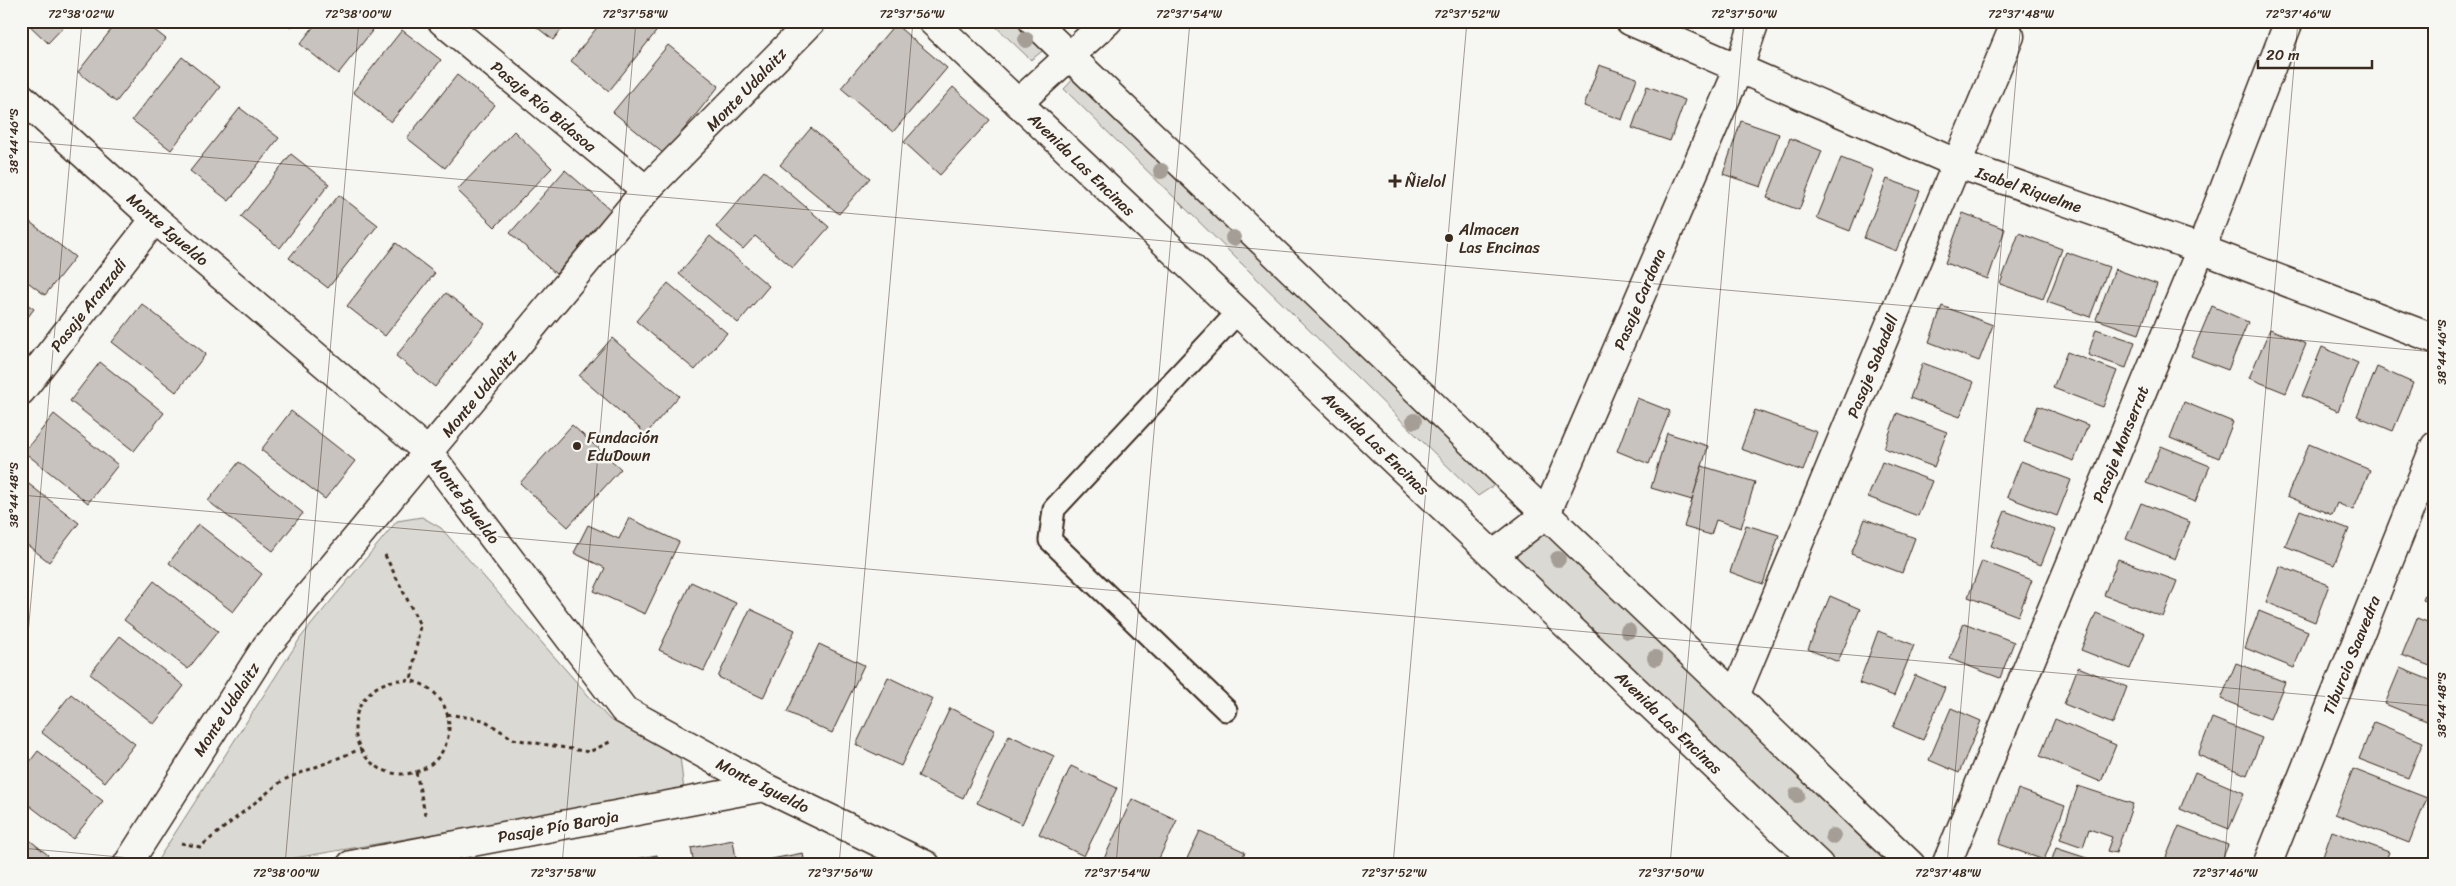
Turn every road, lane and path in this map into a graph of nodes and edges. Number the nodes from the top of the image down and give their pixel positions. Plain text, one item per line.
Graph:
1 (442, 21) edge
2 (812, 21) edge
3 (932, 21) edge
4 (1032, 21) edge
5 (1108, 21) edge
6 (1630, 21) edge
7 (1756, 21) edge
8 (2289, 21) edge
9 (2010, 36) dead end
10 (1070, 57) junction
11 (1739, 68) junction
12 (21, 97) edge
13 (1018, 103) junction
14 (1956, 163) junction
15 (646, 190) junction
16 (155, 219) junction
17 (2201, 249) junction
18 (1238, 312) junction
19 (2435, 339) edge
20 (21, 391) edge
21 (2435, 446) edge
22 (430, 453) junction
23 (1546, 514) junction
24 (381, 548) dead end
25 (1493, 555) junction
26 (411, 681) junction
27 (1735, 696) junction
28 (1226, 710) dead end
29 (447, 714) junction
30 (614, 740) dead end
31 (361, 749) junction
32 (416, 772) junction
33 (764, 787) junction
34 (178, 842) dead end
35 (434, 849) junction
36 (127, 865) edge
37 (351, 865) edge
38 (926, 865) edge
39 (1819, 865) edge
40 (1912, 865) edge
41 (1946, 865) edge
42 (2267, 865) edge

1 - 15 street, Pasaje Río Bidasoa
2 - 15 street, Monte Udalaitz
3 - 13 street, Avenida Las Encinas
4 - 10 street
5 - 10 street
6 - 11 street, Isabel Riquelme
7 - 11 street, Pasaje Cardona
8 - 17 street, Pasaje Monserrat
9 - 14 street, Pasaje Sabadell
10 - 13 street
10 - 23 street
11 - 14 street, Isabel Riquelme
11 - 23 street, Pasaje Cardona
12 - 16 street, Monte Igueldo
13 - 18 street, Avenida Las Encinas
14 - 17 street, Isabel Riquelme
14 - 27 street, Pasaje Sabadell
15 - 22 street, Monte Udalaitz
16 - 20 street, Pasaje Aranzadi
16 - 22 street, Monte Igueldo
17 - 19 street, Isabel Riquelme
17 - 41 street, Pasaje Monserrat
18 - 25 street, Avenida Las Encinas
18 - 28 lane
21 - 42 street, Tiburcio Saavedra
22 - 33 street, Monte Igueldo
22 - 36 street, Monte Udalaitz
23 - 25 street, Pasaje Cardona
23 - 27 street
24 - 26 path
25 - 39 street, Avenida Las Encinas
26 - 29 path
26 - 31 path
27 - 40 street
29 - 30 path
29 - 32 path
31 - 32 path
31 - 34 path
32 - 35 path
33 - 35 street, Pasaje Pío Baroja
33 - 38 street, Monte Igueldo
35 - 37 street, Pasaje Pío Baroja

